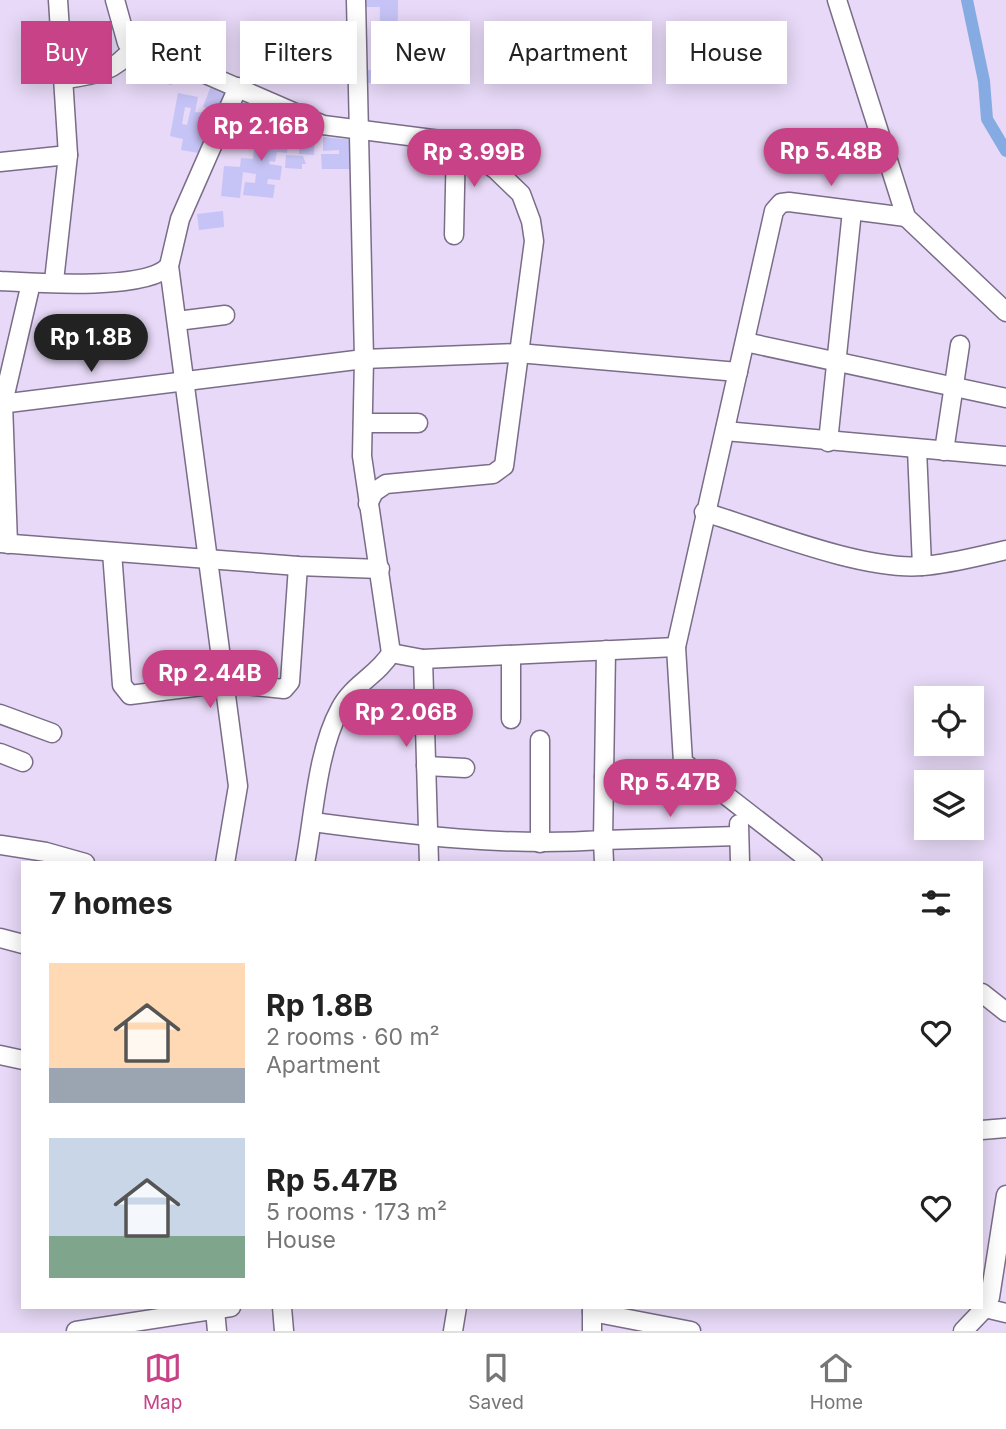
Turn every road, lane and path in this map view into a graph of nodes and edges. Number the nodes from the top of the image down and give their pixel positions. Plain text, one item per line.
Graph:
1 (58, 0) edge
2 (115, 0) edge
3 (356, 0) edge
4 (837, 0) edge
5 (60, 21) edge
6 (126, 38) edge
7 (126, 56) edge
8 (112, 68) edge
9 (226, 83) edge
10 (66, 84) edge
11 (238, 87) junction
12 (358, 128) junction
13 (456, 142) junction
14 (68, 155) junction
15 (0, 162) edge
16 (852, 211) junction
17 (906, 218) junction
18 (454, 235) dead end
19 (169, 266) junction
20 (0, 281) edge
21 (54, 281) junction
22 (31, 283) junction
23 (1006, 312) edge
24 (225, 315) dead end
25 (177, 321) junction
26 (745, 342) junction
27 (960, 345) dead end
28 (518, 353) junction
29 (364, 359) junction
30 (837, 362) junction
31 (738, 372) junction
32 (184, 383) junction
33 (954, 386) junction
34 (1006, 398) edge
35 (1, 403) edge
36 (363, 423) junction
37 (418, 423) dead end
38 (725, 431) junction
39 (828, 442) junction
40 (917, 449) junction
41 (944, 451) junction
42 (1006, 456) edge
43 (368, 504) junction
44 (704, 512) junction
45 (4, 544) edge
46 (1006, 550) edge
47 (112, 552) junction
48 (208, 558) junction
49 (298, 566) junction
50 (922, 566) junction
51 (380, 569) junction
52 (676, 647) junction
53 (606, 650) junction
54 (391, 653) junction
55 (511, 655) junction
56 (423, 659) junction
57 (226, 683) junction
58 (0, 714) edge
59 (511, 719) dead end
60 (52, 733) dead end
61 (540, 740) dead end
62 (0, 753) edge
63 (23, 762) dead end
64 (426, 766) junction
65 (465, 768) dead end
66 (604, 777) junction
67 (627, 778) dead end
68 (740, 808) junction
69 (313, 822) junction
70 (738, 836) junction
71 (429, 838) junction
72 (603, 840) junction
73 (540, 843) junction
74 (1, 845) edge
75 (78, 861) edge
76 (225, 861) edge
77 (305, 861) edge
78 (429, 861) edge
79 (604, 861) edge
80 (740, 861) edge
81 (810, 861) edge
82 (0, 938) edge
83 (21, 943) edge
84 (983, 994) edge
85 (1006, 1012) edge
86 (0, 1055) edge
87 (21, 1060) edge
88 (1006, 1128) edge
89 (983, 1130) edge
90 (1006, 1195) edge
91 (988, 1275) edge
92 (985, 1308) junction
93 (223, 1309) edge
94 (282, 1309) edge
95 (457, 1309) edge
96 (592, 1310) edge
97 (1006, 1313) edge
98 (76, 1331) edge
99 (217, 1331) edge
100 (284, 1331) edge
101 (453, 1331) edge
102 (592, 1331) edge
103 (691, 1331) edge
104 (963, 1331) edge

1 - 5 street
2 - 6 street
3 - 12 street
4 - 17 street
7 - 8 street
9 - 11 street
10 - 14 street
11 - 12 street
11 - 19 street
12 - 13 street
12 - 29 street
13 - 18 street
13 - 28 street
14 - 15 street
14 - 21 street
16 - 17 street
16 - 26 street
16 - 30 street
17 - 23 street
19 - 21 street
19 - 25 street
20 - 22 street
21 - 22 street
22 - 35 street
24 - 25 street
25 - 32 street
26 - 30 street
26 - 31 street
27 - 33 street
28 - 29 street
28 - 31 street
28 - 43 street
29 - 32 street
29 - 36 street
30 - 33 street
30 - 39 street
31 - 38 street
32 - 35 street
32 - 48 street
33 - 34 street
33 - 41 street
35 - 45 street
36 - 37 street
36 - 43 street
38 - 39 street
38 - 44 street
39 - 40 street
40 - 41 street
40 - 50 street
41 - 42 street
43 - 51 street
44 - 50 street
44 - 52 street
45 - 47 street
46 - 50 street
47 - 48 street
47 - 57 street
48 - 49 street
48 - 57 street
49 - 51 street
49 - 57 street
51 - 54 street
52 - 53 street
52 - 68 street
53 - 55 street
53 - 66 street
54 - 56 street
54 - 69 street
55 - 56 street
55 - 59 street
56 - 64 street
57 - 76 street
58 - 60 street
61 - 73 street
62 - 63 street
64 - 65 street
64 - 71 street
66 - 67 street
66 - 72 street
68 - 70 street
68 - 81 street
69 - 71 street
69 - 77 street
70 - 72 street
70 - 80 street
71 - 73 street
71 - 78 street
72 - 73 street
72 - 79 street
74 - 75 street
82 - 83 street
84 - 85 street
86 - 87 street
88 - 89 street
90 - 91 street
91 - 92 street
92 - 97 street
92 - 104 street
93 - 98 street
93 - 99 street
94 - 100 street
95 - 101 street
96 - 102 street
96 - 103 street

